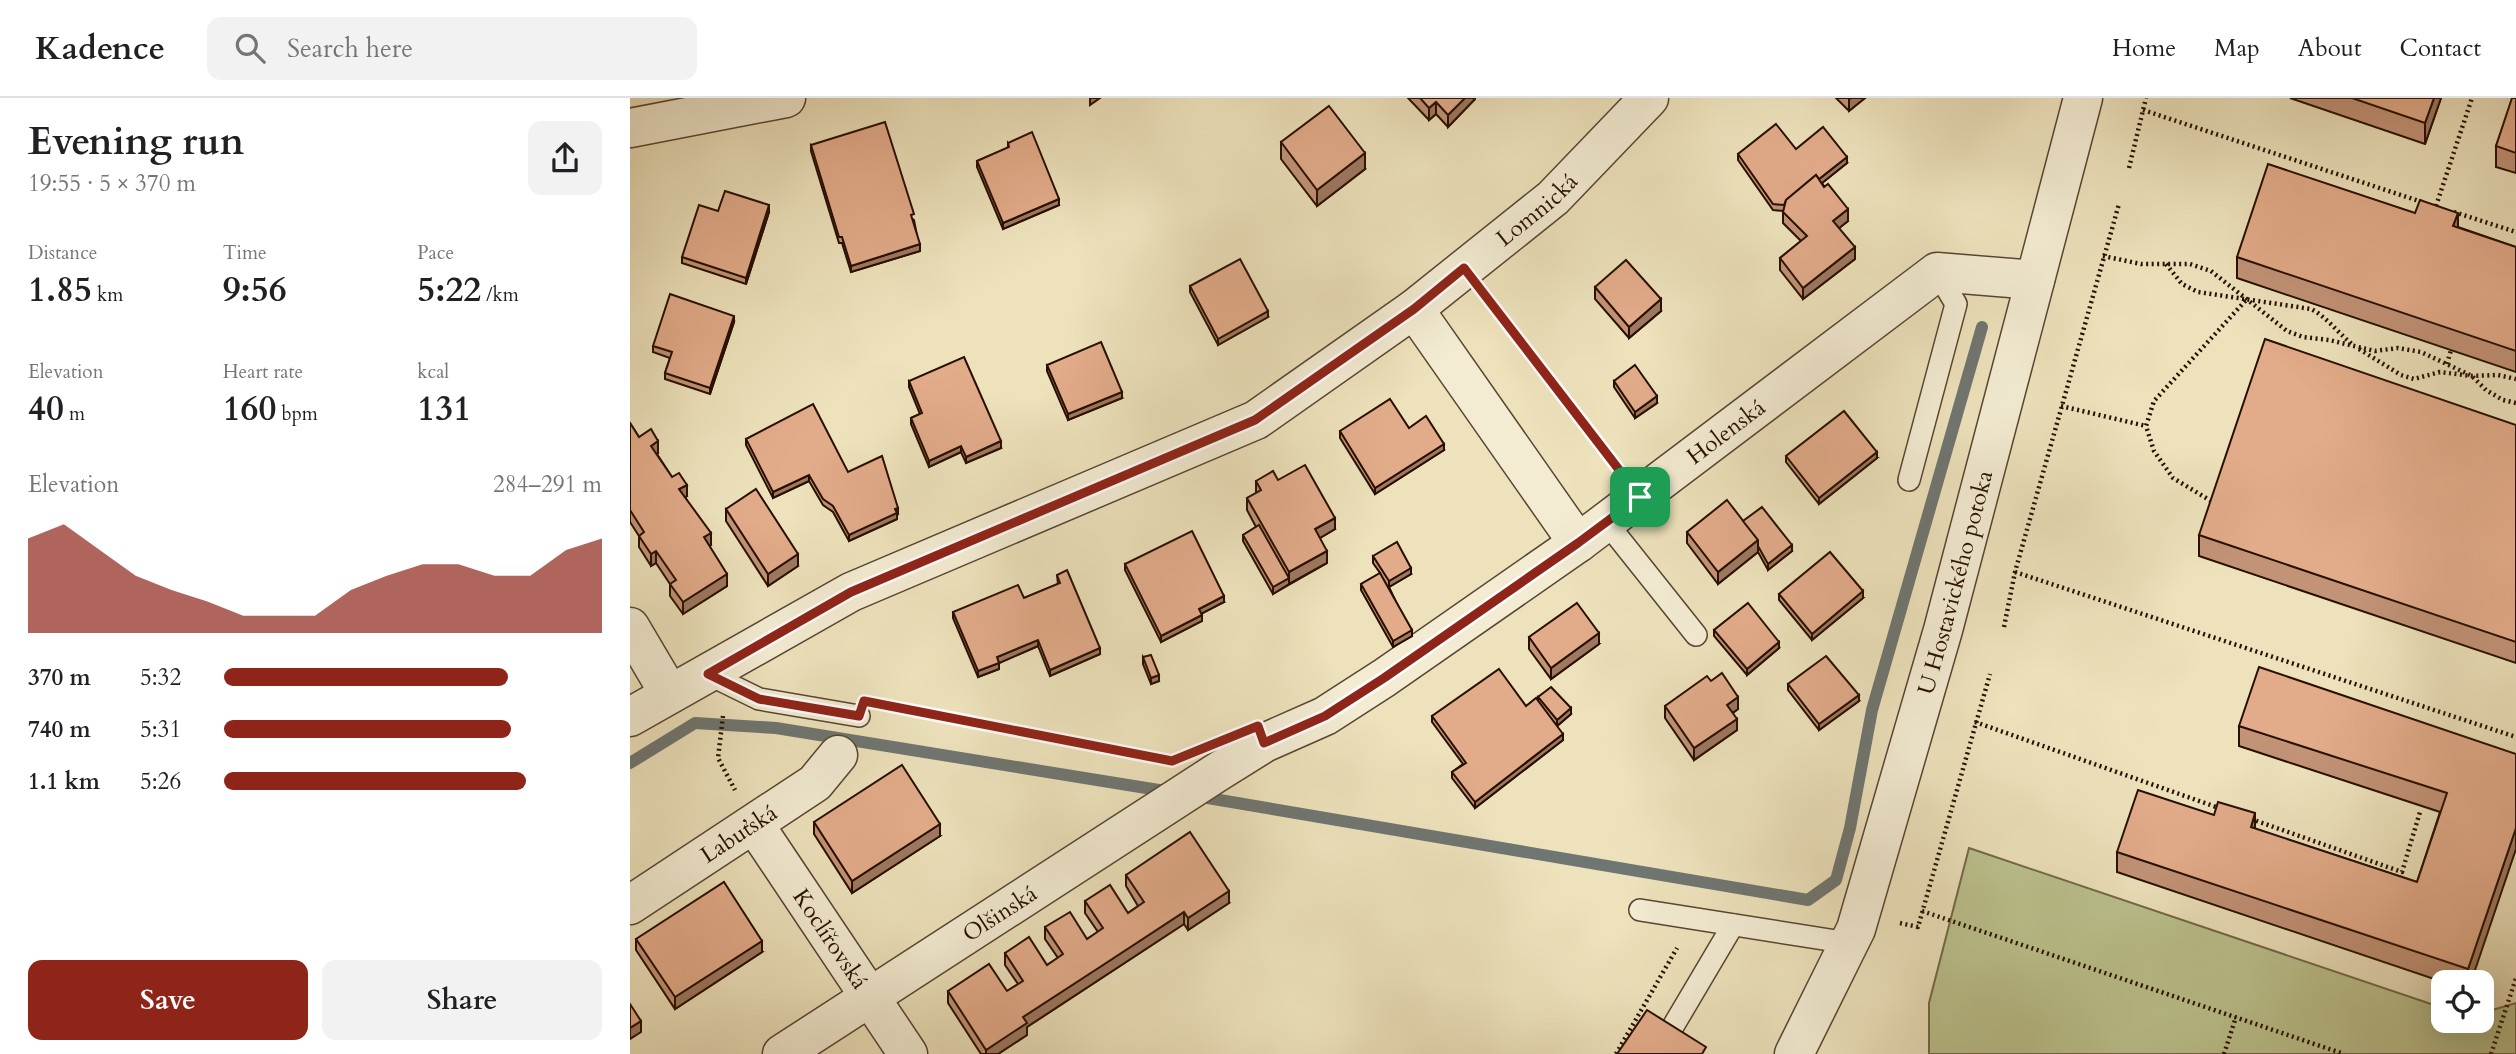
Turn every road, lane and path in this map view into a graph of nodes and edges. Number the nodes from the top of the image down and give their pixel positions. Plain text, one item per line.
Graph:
1 (786, 98) edge
2 (1649, 98) edge
3 (2083, 98) edge
4 (2146, 98) edge
5 (2472, 98) edge
6 (2143, 110) junction
7 (630, 128) edge
8 (2129, 168) dead end
9 (2119, 204) dead end
10 (2436, 206) junction
11 (2516, 233) edge
12 (2103, 256) junction
13 (2166, 264) junction
14 (1464, 268) junction
15 (1937, 272) junction
16 (2035, 280) junction
17 (2247, 299) junction
18 (1414, 309) junction
19 (2353, 346) junction
20 (2451, 350) edge
21 (2447, 364) junction
22 (2472, 376) junction
23 (2516, 379) edge
24 (2516, 403) edge
25 (2061, 406) junction
26 (2146, 426) junction
27 (1909, 480) dead end
28 (1640, 497) junction
29 (2217, 504) edge
30 (1592, 533) junction
31 (2015, 572) junction
32 (630, 627) edge
33 (2004, 627) dead end
34 (1696, 635) dead end
35 (708, 674) junction
36 (1990, 674) dead end
37 (669, 693) junction
38 (859, 716) joint
39 (630, 717) edge
40 (1975, 722) junction
41 (720, 734) dead end
42 (2516, 737) edge
43 (838, 755) dead end
44 (1172, 761) dead end
45 (1216, 773) joint
46 (2221, 808) edge
47 (2420, 812) edge
48 (2246, 818) edge
49 (754, 824) junction
50 (630, 905) edge
51 (1640, 910) dead end
52 (1734, 925) junction
53 (1682, 940) dead end
54 (1849, 943) junction
55 (2516, 978) edge
56 (871, 996) junction
57 (2236, 1017) junction
58 (1662, 1045) edge
59 (782, 1054) edge
60 (908, 1054) edge
61 (1616, 1054) edge
62 (1794, 1054) edge
63 (2224, 1054) edge
64 (2344, 1054) edge
65 (2491, 1054) edge

1 - 7 street
2 - 14 street, Lomnická
3 - 16 street, U Hostavického potoka
4 - 6 path
5 - 10 path
6 - 8 path
6 - 10 path
9 - 12 path
10 - 11 path
12 - 13 path
12 - 25 path
13 - 17 path
13 - 17 path
14 - 18 street, Lomnická
14 - 28 path
15 - 16 street
15 - 27 lane
15 - 28 street, Holenská
16 - 54 street, U Hostavického potoka
17 - 19 path
17 - 19 path
17 - 26 path
18 - 30 street
18 - 35 street, Lomnická
19 - 21 path
19 - 22 path
20 - 21 path
21 - 22 path
22 - 23 path
22 - 24 path
25 - 26 path
25 - 31 path
26 - 29 path
28 - 30 street, Holenská
30 - 34 lane
30 - 45 street, Holenská
31 - 33 path
31 - 42 path
32 - 37 street
35 - 37 street, Lomnická
35 - 38 lane
36 - 40 path
37 - 39 street, Lomnická
38 - 44 path
40 - 46 path
40 - 57 path
41 - 49 path
43 - 49 street, Labuťská
45 - 56 street, Olšinská
47 - 48 path
49 - 50 street, Labuťská
49 - 56 street, Koclířovská
51 - 52 lane
52 - 54 lane
52 - 58 lane
53 - 61 path
54 - 62 street, U Hostavického potoka
55 - 65 path
56 - 59 street, Olšinská
56 - 60 street, Koclířovská
57 - 63 path
57 - 64 path

